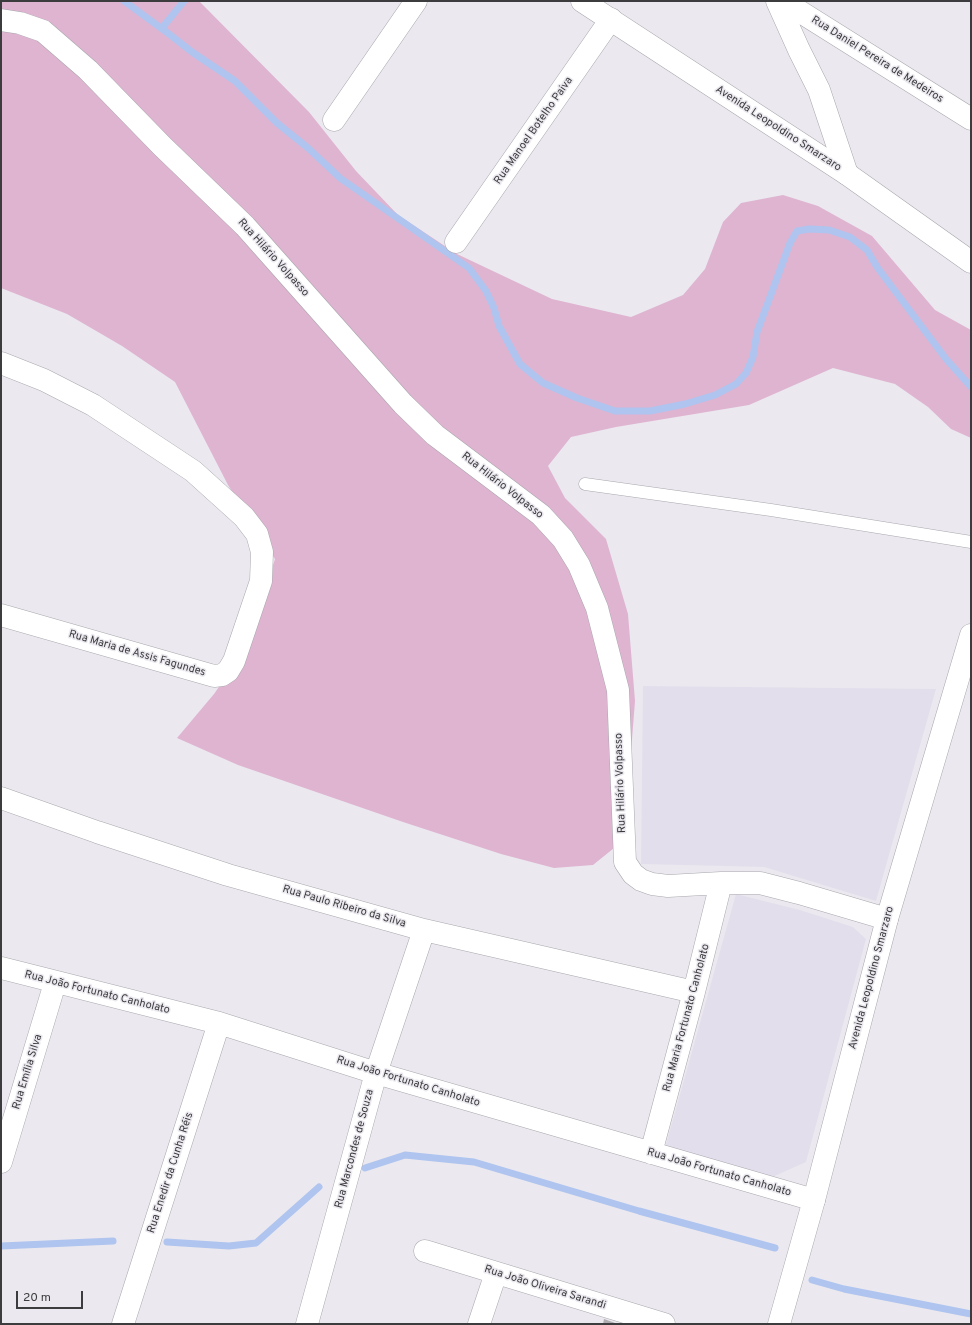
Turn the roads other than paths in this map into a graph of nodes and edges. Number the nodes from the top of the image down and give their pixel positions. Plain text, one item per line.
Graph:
1 (416, 1) edge
2 (582, 1) edge
3 (777, 1) edge
4 (783, 1) edge
5 (611, 19) junction
6 (1, 20) edge
7 (971, 118) edge
8 (334, 120) dead end
9 (847, 174) junction
10 (456, 242) dead end
11 (971, 262) edge
12 (1, 363) edge
13 (585, 484) dead end
14 (971, 542) edge
15 (1, 615) edge
16 (971, 634) edge
17 (1, 798) edge
18 (721, 883) junction
19 (887, 919) junction
20 (424, 930) junction
21 (1, 968) edge
22 (55, 983) junction
23 (694, 992) junction
24 (220, 1023) junction
25 (376, 1073) junction
26 (651, 1153) junction
27 (1, 1162) edge
28 (814, 1200) junction
29 (425, 1252) dead end
30 (496, 1273) junction
31 (123, 1324) edge
32 (307, 1324) edge
33 (479, 1324) edge
34 (664, 1324) edge
35 (779, 1324) edge

1 - 8 street
2 - 5 street, Avenida Leopoldino Smarzaro
3 - 9 street
4 - 7 street, Rua Daniel Pereira de Medeiros
5 - 9 street, Avenida Leopoldino Smarzaro
5 - 10 street, Rua Manoel Botelho Paiva
6 - 18 street, Rua Hilário Volpasso
9 - 11 street, Avenida Leopoldino Smarzaro
12 - 15 street, Rua Maria de Assis Fagundes
13 - 14 lane
16 - 19 street, Avenida Leopoldino Smarzaro
17 - 20 street, Rua Paulo Ribeiro da Silva
18 - 19 street, Rua Hilário Volpasso
18 - 23 street, Rua Maria Fortunato Canholato
19 - 28 street, Avenida Leopoldino Smarzaro
20 - 23 street, Rua Paulo Ribeiro da Silva
20 - 25 street, Rua Marcondes de Souza
21 - 22 street, Rua João Fortunato Canholato
22 - 24 street, Rua João Fortunato Canholato
22 - 27 street, Rua Emília Silva
23 - 26 street, Rua Maria Fortunato Canholato
24 - 25 street, Rua João Fortunato Canholato
24 - 31 street, Rua Enedir da Cunha Réis
25 - 26 street, Rua João Fortunato Canholato
25 - 32 street, Rua Marcondes de Souza
26 - 28 street, Rua João Fortunato Canholato
28 - 35 street, Avenida Leopoldino Smarzaro
29 - 30 street, Rua João Oliveira Sarandi
30 - 33 street
30 - 34 street, Rua João Oliveira Sarandi

